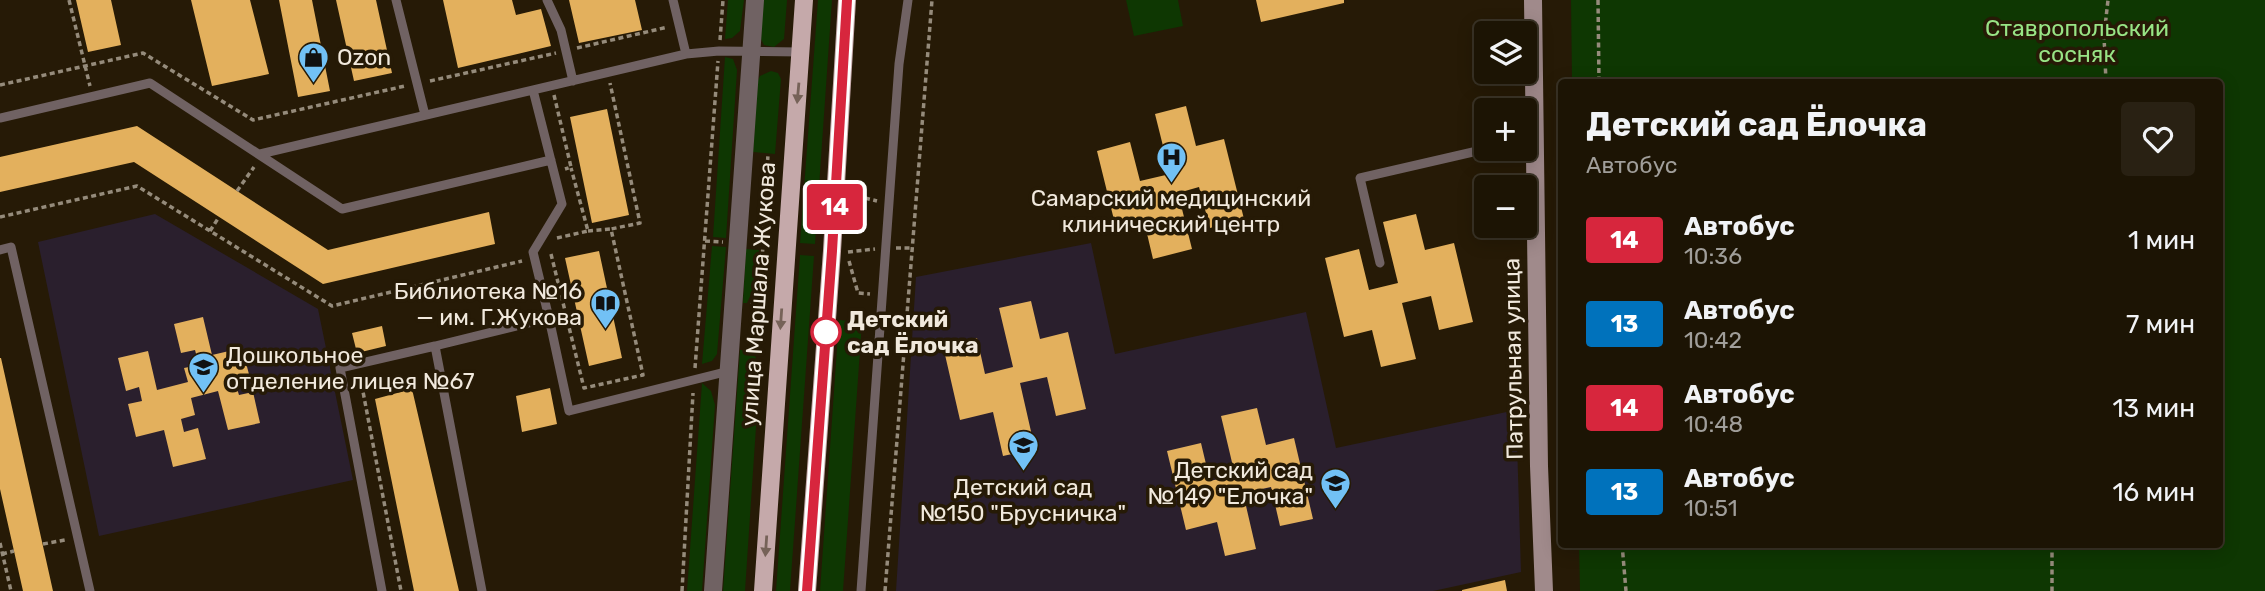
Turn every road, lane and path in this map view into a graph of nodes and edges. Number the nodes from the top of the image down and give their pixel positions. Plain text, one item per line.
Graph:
1 (69, 0) edge
2 (396, 0) edge
3 (547, 0) edge
4 (673, 0) edge
5 (723, 0) edge
6 (755, 0) edge
7 (804, 0) edge
8 (847, 0) edge
9 (908, 0) edge
10 (932, 0) edge
11 (1533, 0) edge
12 (1598, 0) edge
13 (2108, 0) edge
14 (679, 25) junction
15 (566, 51) junction
16 (752, 52) junction
17 (801, 52) junction
18 (687, 54) junction
19 (719, 55) junction
20 (709, 61) dead end
21 (85, 65) junction
22 (1599, 79) edge
23 (2106, 79) edge
24 (573, 80) junction
25 (609, 82) dead end
26 (417, 84) junction
27 (0, 85) edge
28 (533, 90) junction
29 (565, 92) dead end
30 (93, 96) junction
31 (1530, 98) edge
32 (425, 115) junction
33 (0, 118) edge
34 (1474, 152) edge
35 (768, 153) dead end
36 (260, 154) junction
37 (551, 160) junction
38 (1530, 161) edge
39 (254, 167) dead end
40 (571, 167) junction
41 (554, 172) junction
42 (237, 191) dead end
43 (0, 217) edge
44 (219, 217) dead end
45 (611, 229) junction
46 (210, 231) junction
47 (588, 231) junction
48 (548, 240) dead end
49 (549, 247) dead end
50 (0, 250) edge
51 (551, 254) junction
52 (534, 258) junction
53 (1380, 263) dead end
54 (751, 314) dead end
55 (549, 318) junction
56 (435, 346) junction
57 (729, 371) junction
58 (359, 373) dead end
59 (694, 379) junction
60 (71, 538) dead end
61 (0, 543) edge
62 (43, 544) dead end
63 (1622, 548) edge
64 (2052, 548) edge
65 (13, 551) dead end
66 (2, 554) junction
67 (11, 591) edge
68 (90, 591) edge
69 (382, 591) edge
70 (401, 591) edge
71 (482, 591) edge
72 (682, 591) edge
73 (713, 591) edge
74 (763, 591) edge
75 (807, 591) edge
76 (861, 591) edge
77 (885, 591) edge
78 (1544, 591) edge
79 (1626, 591) edge
80 (2052, 591) edge

1 - 21 path
2 - 26 lane
3 - 15 lane
4 - 14 lane
5 - 19 path
6 - 16 street
7 - 17 main road, улица Маршала Жукова
8 - 75 main road
9 - 76 lane
10 - 77 path
11 - 31 street, Патрульная улица
12 - 22 path
13 - 23 path
14 - 15 path
14 - 18 lane
15 - 24 lane
15 - 26 path
16 - 17 lane
16 - 19 lane
16 - 57 street
17 -> 74 main road, улица Маршала Жукова
18 - 19 lane
18 - 24 lane
19 - 20 path
19 - 59 path
21 - 26 path
21 - 27 path
21 - 30 path
24 - 28 lane
25 - 45 path
26 - 32 lane
28 - 32 lane
28 - 37 lane
29 - 40 path
30 - 33 lane
30 - 36 lane
32 - 36 lane
34 - 53 lane
35 - 54 path
36 - 37 lane
37 - 41 lane
38 - 78 street, Патрульная улица
39 - 42 path
40 - 41 path
40 - 47 path
41 - 52 lane
43 - 46 path
44 - 46 path
45 - 47 path
45 - 51 path
46 - 52 path
47 - 48 path
49 - 51 path
50 - 68 lane
51 - 52 path
52 - 55 lane
55 - 56 lane
55 - 59 lane
56 - 69 lane
56 - 71 lane
57 - 59 lane
57 - 73 street
58 - 70 path
59 - 72 path
60 - 62 path
61 - 66 path
63 - 79 path
64 - 80 path
65 - 66 path
66 - 67 path

